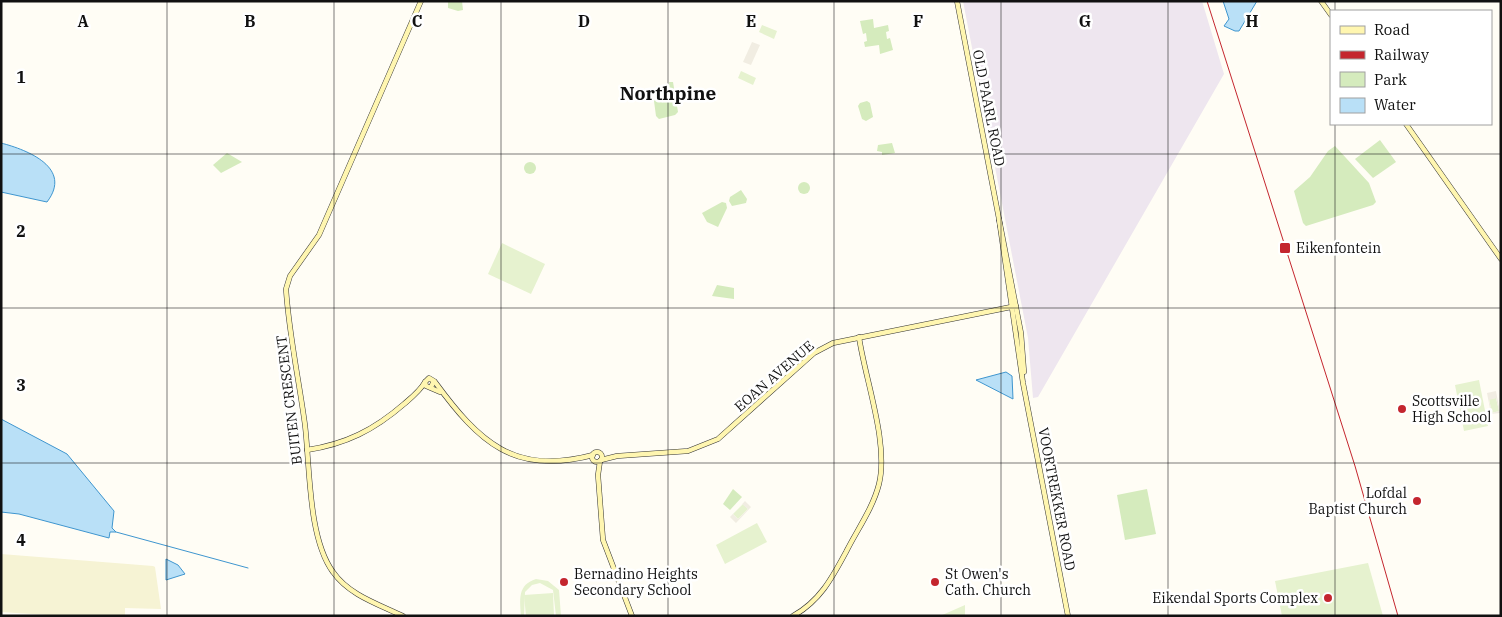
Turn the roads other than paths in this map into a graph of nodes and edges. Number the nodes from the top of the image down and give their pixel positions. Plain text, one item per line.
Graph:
1 (421, 1) edge
2 (957, 1) edge
3 (1321, 1) edge
4 (1330, 14) edge
5 (1407, 125) edge
6 (1501, 259) edge
7 (1014, 307) junction
8 (859, 337) junction
9 (425, 382) junction
10 (434, 382) junction
11 (430, 387) junction
12 (416, 394) junction
13 (444, 395) junction
14 (307, 450) junction
15 (593, 459) junction
16 (601, 459) junction
17 (598, 475) junction
18 (403, 616) edge
19 (632, 616) edge
20 (793, 616) edge
21 (1068, 616) edge

1 - 14 street, BUITEN CRESCENT
2 - 7 street, OLD PAARL ROAD
3 - 4 street
5 - 6 street
7 - 8 street, EOAN AVENUE
7 - 21 street, VOORTREKKER ROAD
8 - 16 street, EOAN AVENUE
8 - 20 street
9 - 10 street
9 - 11 street
9 - 12 street
10 - 11 street
10 - 13 street
11 - 12 street
11 - 13 street
12 - 14 street
13 - 15 street
14 - 18 street, BUITEN CRESCENT
15 - 16 street
15 - 16 street
15 - 17 street
16 - 17 street
17 - 19 street

